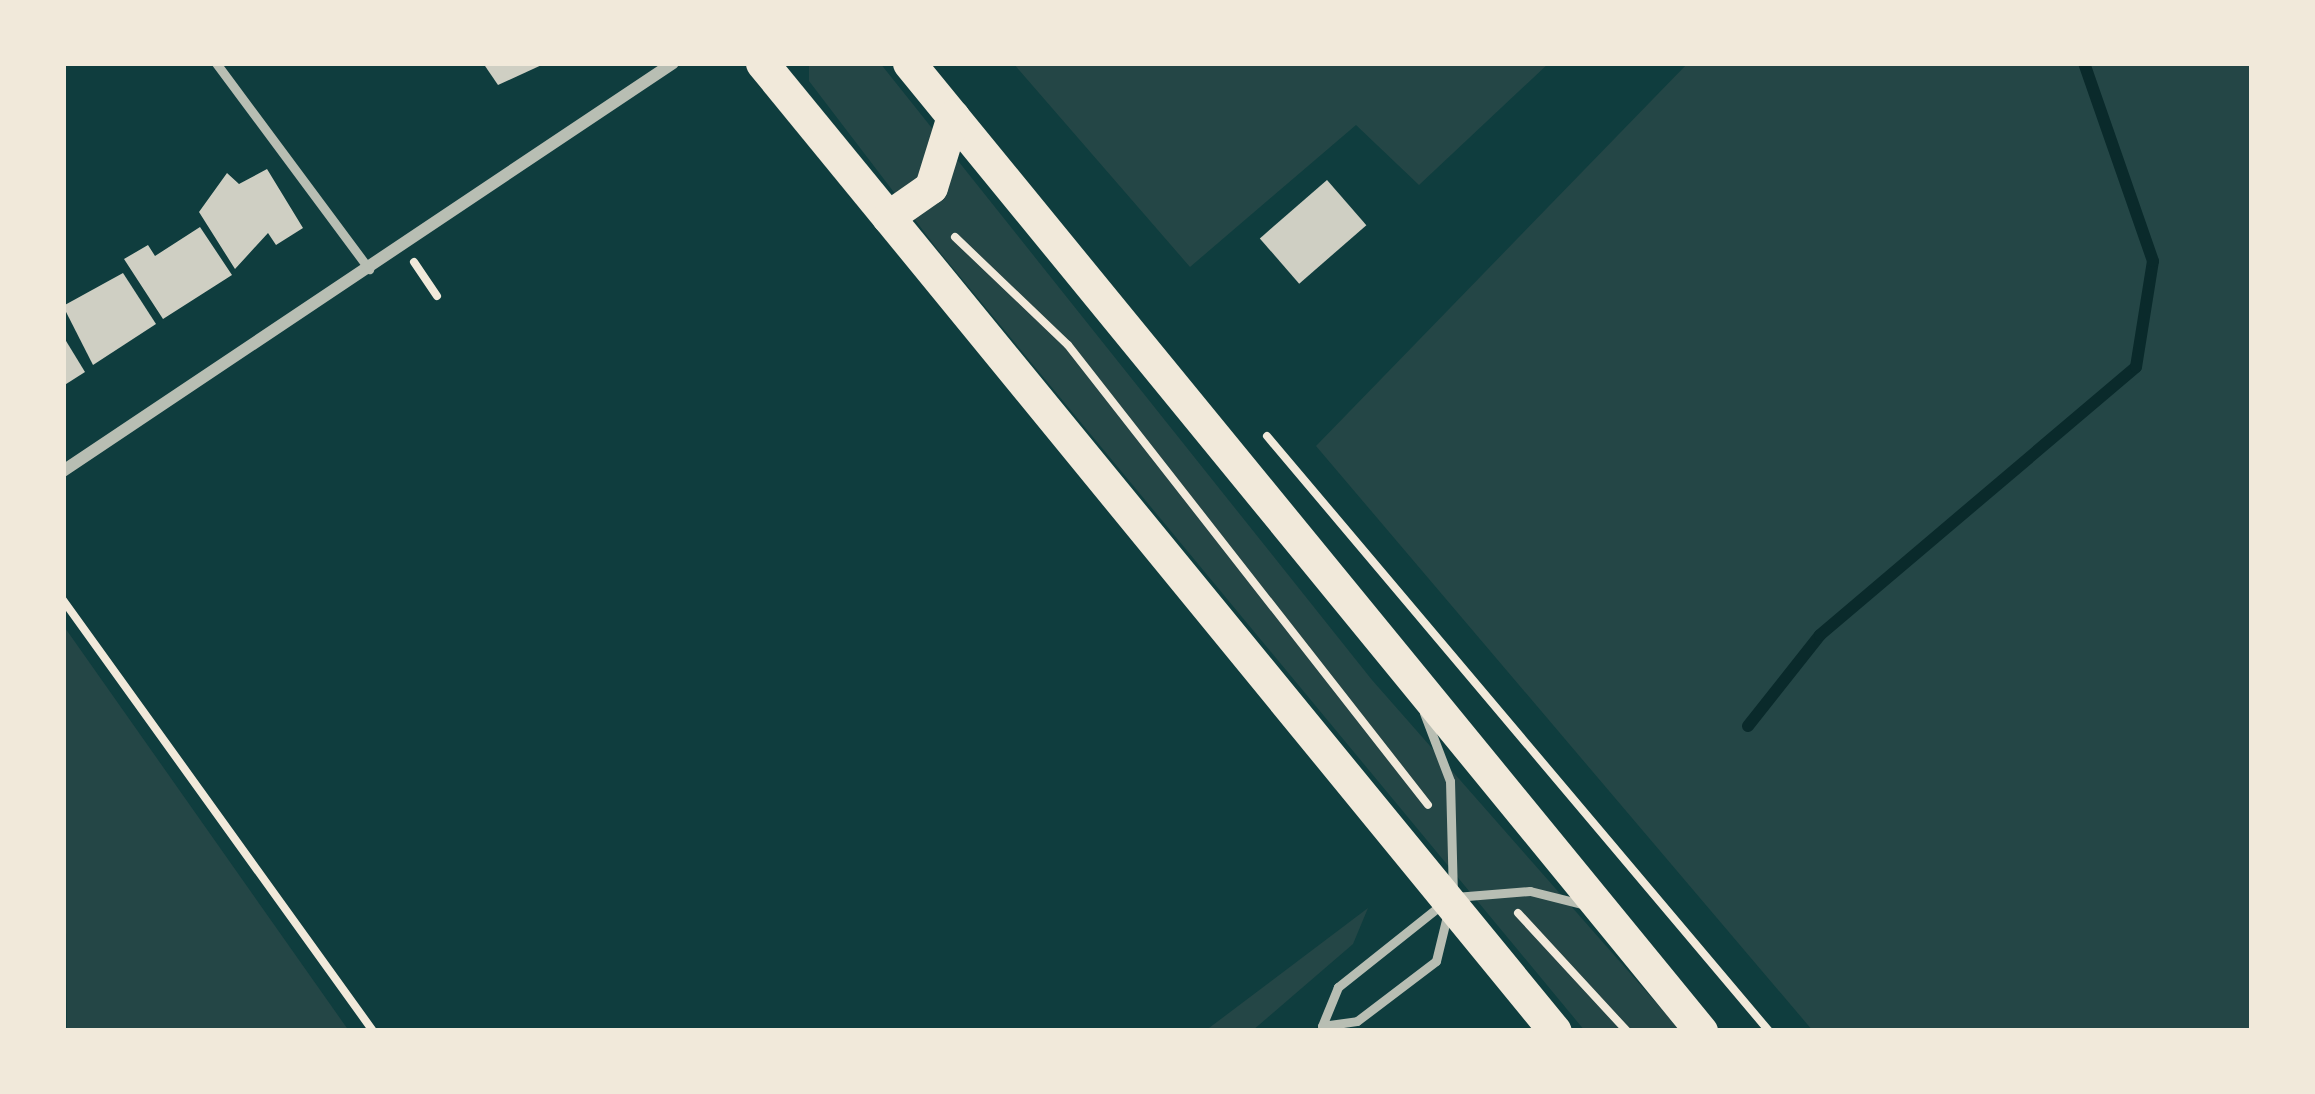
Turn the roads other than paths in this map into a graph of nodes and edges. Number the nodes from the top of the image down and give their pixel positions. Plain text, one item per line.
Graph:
1 (216, 63) edge
2 (673, 63) edge
3 (762, 63) edge
4 (909, 63) edge
5 (953, 116) junction
6 (902, 208) junction
7 (369, 269) junction
8 (63, 471) edge
9 (1399, 659) junction
10 (1452, 897) junction
11 (1600, 909) junction
12 (1319, 1029) edge
13 (1555, 1031) edge
14 (1701, 1031) edge

1 - 7 lane
2 - 7 street
3 - 6 highway
4 - 5 highway
5 - 6 highway
5 - 9 highway
6 - 10 highway
7 - 8 street
9 - 10 lane
9 - 11 highway
10 - 11 lane
10 - 12 lane
10 - 12 lane
10 - 13 highway
11 - 14 highway

